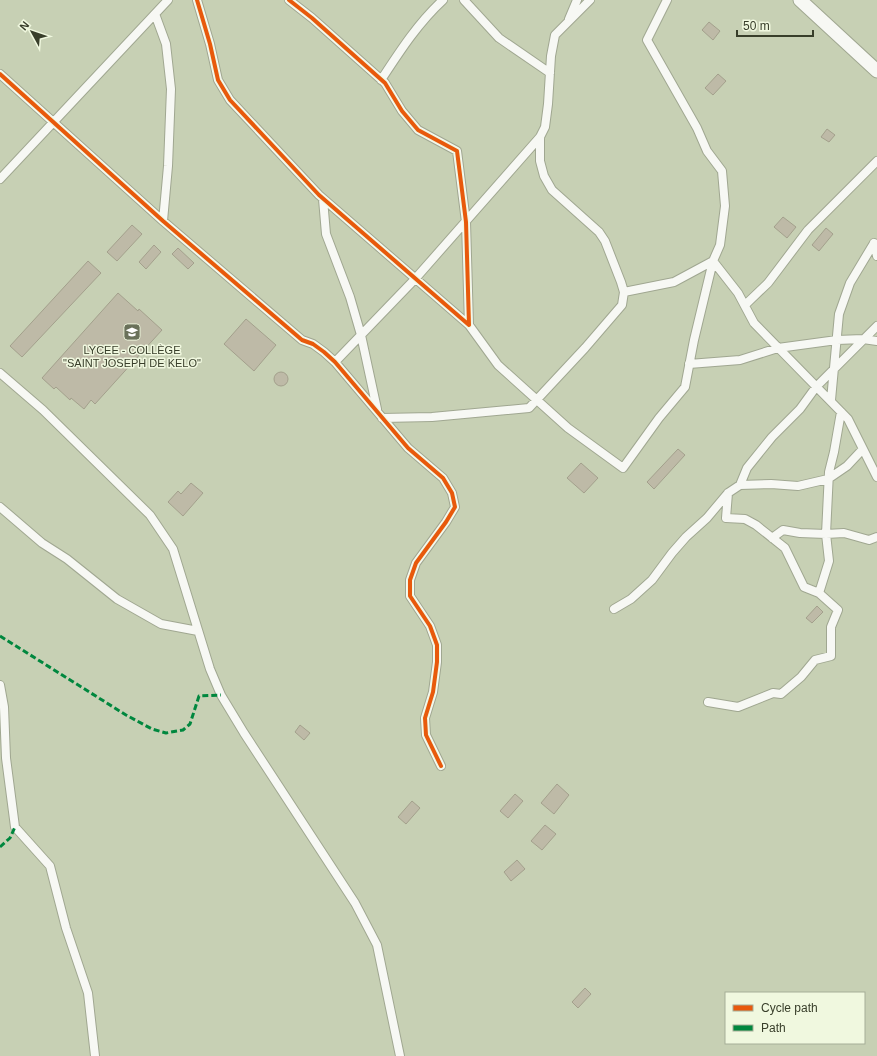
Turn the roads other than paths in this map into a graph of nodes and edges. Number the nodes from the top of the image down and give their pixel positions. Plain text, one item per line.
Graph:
1 (168, 0) edge
2 (197, 0) edge
3 (289, 0) edge
4 (443, 0) edge
5 (464, 0) edge
6 (577, 0) edge
7 (590, 0) edge
8 (667, 0) edge
9 (800, 0) edge
10 (155, 14) junction
11 (568, 22) junction
12 (877, 71) edge
13 (550, 73) junction
14 (0, 74) edge
15 (382, 80) junction
16 (54, 122) junction
17 (540, 137) junction
18 (877, 161) edge
19 (0, 179) edge
20 (323, 199) junction
21 (162, 220) junction
22 (466, 222) junction
23 (877, 256) edge
24 (713, 261) junction
25 (416, 279) junction
26 (624, 292) junction
27 (744, 305) junction
28 (469, 325) junction
29 (877, 326) edge
30 (361, 336) junction
31 (863, 339) junction
32 (837, 340) junction
33 (877, 341) edge
34 (778, 348) junction
35 (335, 362) junction
36 (689, 364) junction
37 (834, 369) junction
38 (0, 373) edge
39 (816, 387) junction
40 (536, 400) junction
41 (831, 400) junction
42 (841, 412) junction
43 (380, 415) junction
44 (862, 450) junction
45 (877, 477) edge
46 (828, 480) junction
47 (740, 486) junction
48 (728, 493) junction
49 (0, 507) edge
50 (826, 534) junction
51 (772, 538) junction
52 (877, 538) edge
53 (819, 593) junction
54 (614, 609) dead end
55 (198, 630) junction
56 (0, 685) edge
57 (708, 702) dead end
58 (441, 766) dead end
59 (95, 1056) edge
60 (400, 1056) edge

1 - 10 street
2 - 20 street
3 - 15 street
4 - 15 street
5 - 13 street
6 - 11 street
7 - 11 street
8 - 24 street
9 - 12 highway
10 - 16 street
10 - 21 street
11 - 13 street
13 - 17 street
14 - 16 street
15 - 22 street
16 - 19 street
16 - 21 street
17 - 22 street
17 - 26 street
18 - 27 street
20 - 25 street
20 - 30 street
21 - 35 street
22 - 25 street
22 - 28 street
23 - 32 street
24 - 26 street
24 - 27 street
24 - 36 street
25 - 28 street
25 - 30 street
26 - 40 street
27 - 34 street
28 - 40 street
29 - 31 street
30 - 35 street
30 - 43 street
31 - 32 street
31 - 33 street
31 - 37 street
32 - 34 street
32 - 37 street
34 - 36 street
34 - 39 street
35 - 43 street
36 - 40 street
37 - 39 street
37 - 41 street
38 - 55 street
39 - 41 street
39 - 47 street
40 - 43 street
41 - 42 street
42 - 44 street
42 - 46 street
43 - 58 street
44 - 45 street
44 - 46 street
46 - 47 street
46 - 50 street
47 - 48 street
48 - 51 street
48 - 54 street
49 - 55 street
50 - 51 street
50 - 52 street
50 - 53 street
51 - 53 street
53 - 57 street
55 - 60 street
56 - 59 street

